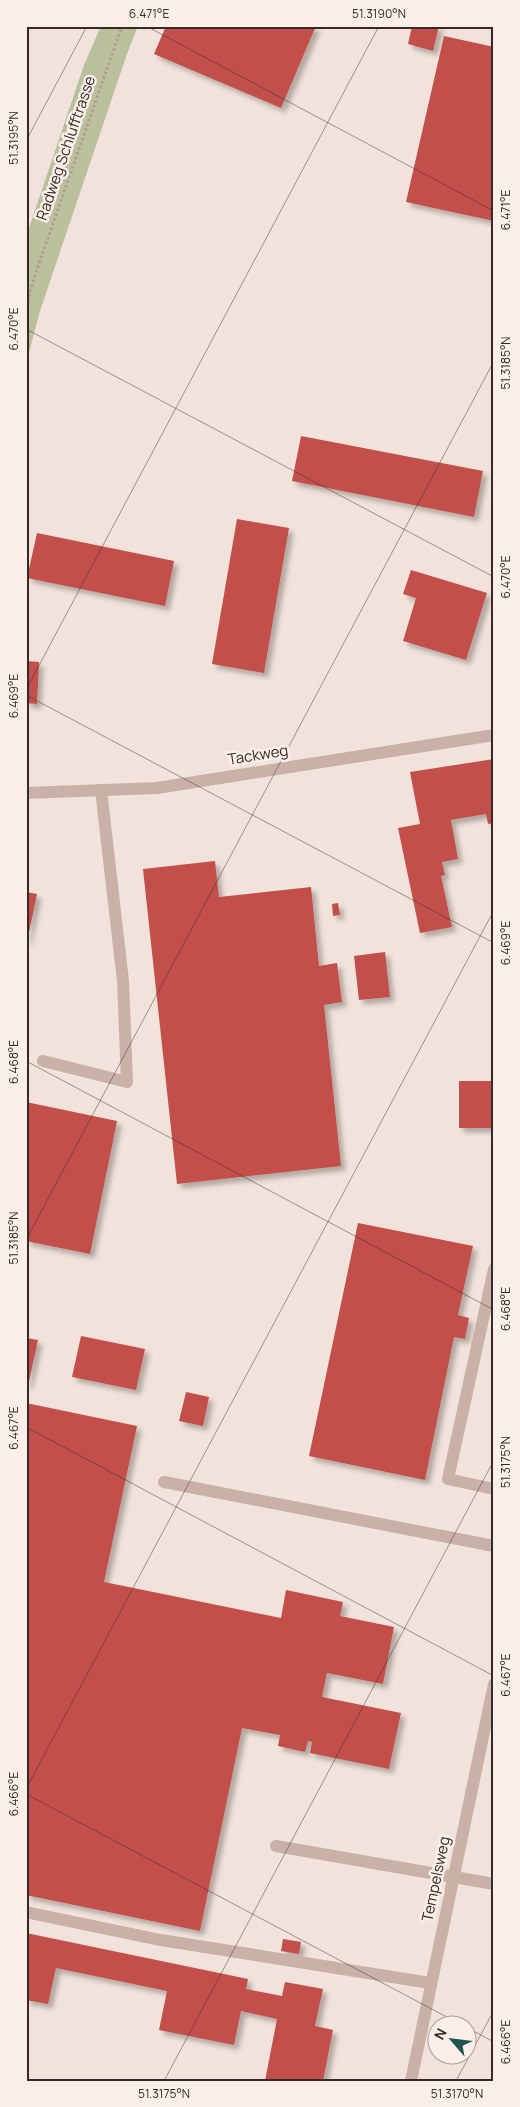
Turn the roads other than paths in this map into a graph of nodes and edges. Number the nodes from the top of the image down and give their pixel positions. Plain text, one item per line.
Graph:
1 (494, 735) edge
2 (101, 790) junction
3 (26, 793) edge
4 (43, 1061) dead end
5 (494, 1269) edge
6 (164, 1482) dead end
7 (494, 1489) edge
8 (494, 1546) edge
9 (494, 1684) edge
10 (490, 1721) edge
11 (276, 1846) dead end
12 (452, 1877) junction
13 (494, 1884) edge
14 (26, 1912) edge
15 (430, 1983) junction
16 (411, 2081) edge

1 - 2 street, Tackweg
2 - 3 street, Tackweg
2 - 4 street
5 - 7 street
6 - 8 street
9 - 10 street, Tempelsweg
10 - 12 street, Tempelsweg
11 - 12 street
12 - 13 street
12 - 15 street, Tempelsweg
14 - 15 street
15 - 16 street, Tempelsweg

